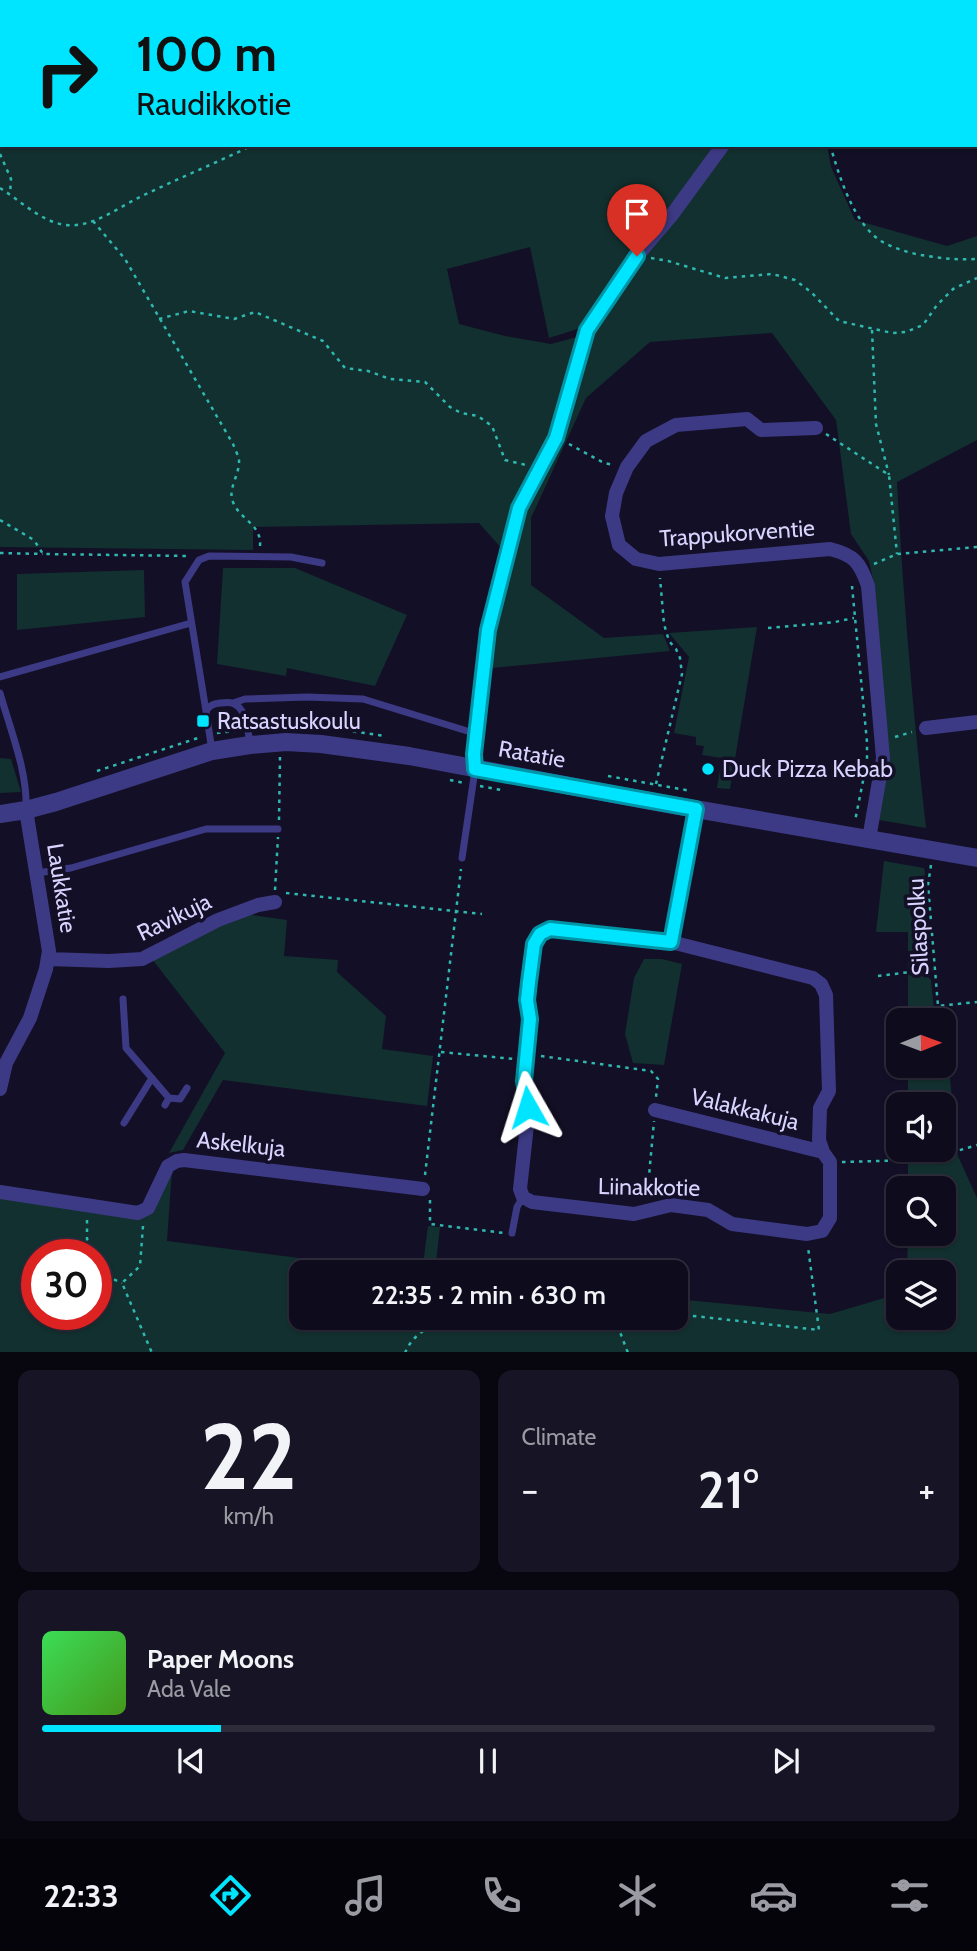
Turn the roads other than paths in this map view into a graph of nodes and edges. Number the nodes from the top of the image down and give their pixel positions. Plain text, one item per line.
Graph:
1 (722, 147) edge
2 (816, 428) road end
3 (322, 563) dead end
4 (191, 623) junction
5 (0, 677) edge
6 (0, 693) edge
7 (233, 703) junction
8 (205, 711) junction
9 (977, 723) edge
10 (926, 728) road end
11 (477, 734) junction
12 (245, 737) junction
13 (206, 744) junction
14 (475, 769) junction
15 (696, 809) junction
16 (26, 810) junction
17 (0, 814) edge
18 (278, 829) dead end
19 (869, 839) junction
20 (462, 858) road end
21 (977, 858) edge
22 (37, 873) junction
23 (280, 897) road end
24 (671, 942) junction
25 (48, 959) junction
26 (122, 999) dead end
27 (3, 1061) edge
28 (152, 1078) junction
29 (187, 1088) dead end
30 (0, 1089) edge
31 (655, 1110) road end
32 (124, 1123) dead end
33 (827, 1157) junction
34 (423, 1189) road end
35 (0, 1192) edge
36 (523, 1197) junction
37 (512, 1233) road end

1 - 11 street
2 - 19 street, Trappukorventie
3 - 4 lane
4 - 5 lane
4 - 8 lane
6 - 16 lane
7 - 8 lane
7 - 11 lane
7 - 12 lane
8 - 13 lane
9 - 10 street
11 - 14 street
12 - 13 street, Ratatie
12 - 14 street, Ratatie
13 - 16 street, Ratatie
14 - 15 street, Ratatie
14 - 20 lane
15 - 19 street, Ratatie
15 - 24 street
16 - 17 street, Ratatie
16 - 22 street, Laukkatie
18 - 22 lane
19 - 21 street, Ratatie
22 - 25 street, Laukkatie
23 - 25 street, Ravikuja
24 - 33 street
24 - 36 street
25 - 27 street, Laukkatie
26 - 28 lane
27 - 30 street, Laukkatie
28 - 29 lane
28 - 32 lane
31 - 33 street, Valakkakuja
33 - 36 street, Liinakkotie
34 - 35 street, Askelkuja
36 - 37 lane

